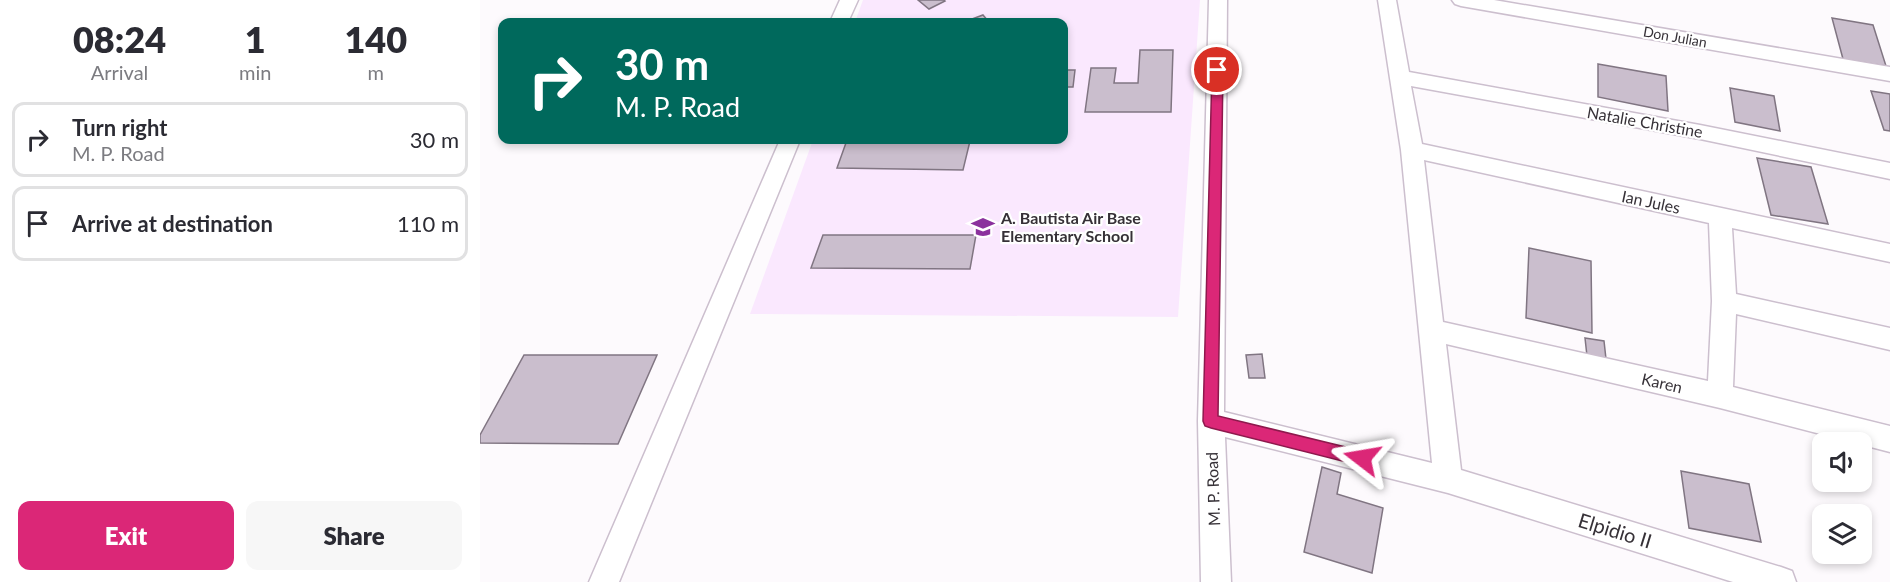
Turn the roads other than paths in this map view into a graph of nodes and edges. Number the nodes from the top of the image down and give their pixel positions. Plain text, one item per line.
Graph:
1 (849, 0) edge
2 (1218, 0) edge
3 (1387, 0) edge
4 (1461, 0) edge
5 (841, 18) edge
6 (1890, 74) edge
7 (1400, 77) junction
8 (788, 144) edge
9 (1412, 150) junction
10 (1890, 171) edge
11 (1720, 216) junction
12 (1890, 253) edge
13 (1724, 301) junction
14 (1434, 331) junction
15 (1890, 339) edge
16 (1720, 396) junction
17 (1211, 421) junction
18 (1890, 439) edge
19 (1448, 480) junction
20 (604, 582) edge
21 (1216, 582) edge
22 (1781, 582) edge

1 - 5 street
2 - 17 street, M. P. Road
3 - 7 street
4 - 6 street, Don Julian
7 - 9 street
7 - 10 street, Natalie Christine
8 - 20 street
9 - 11 street, Ian Jules
9 - 14 street
11 - 12 street, Ian Jules
11 - 13 street
13 - 15 street
13 - 16 street
14 - 16 street, Karen
14 - 19 street
16 - 18 street, Karen
17 - 19 street, Elpidio II
17 - 21 street, M. P. Road
19 - 22 street, Elpidio II

